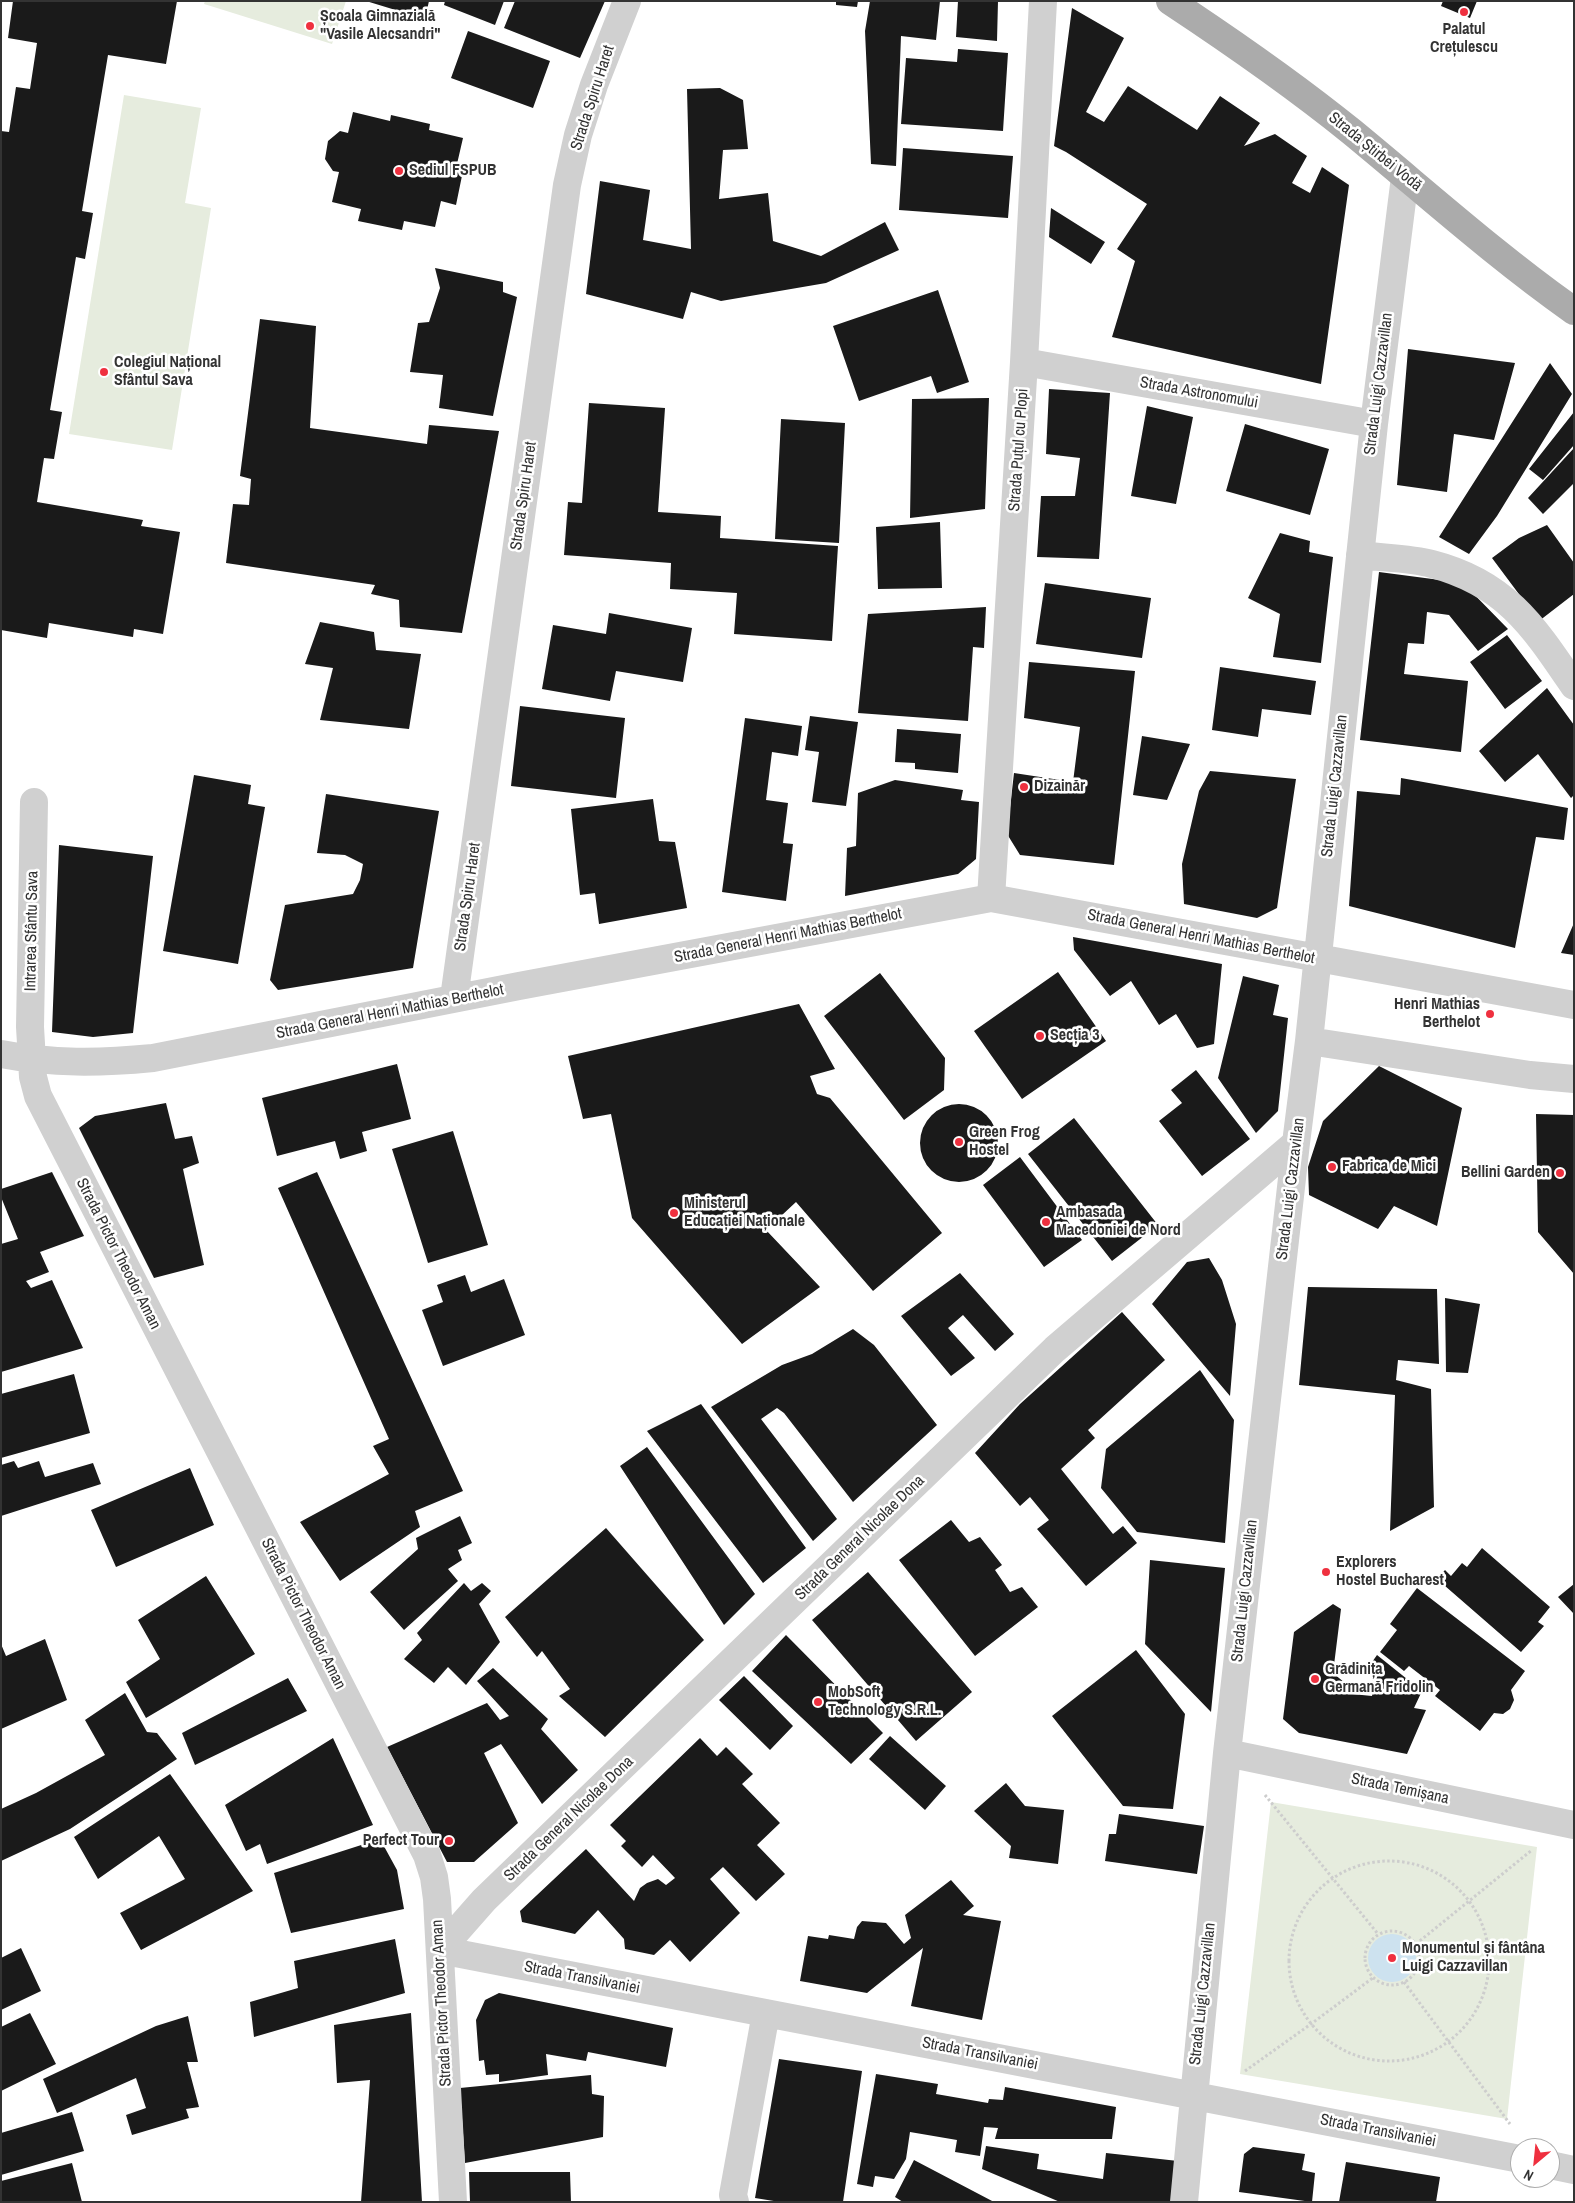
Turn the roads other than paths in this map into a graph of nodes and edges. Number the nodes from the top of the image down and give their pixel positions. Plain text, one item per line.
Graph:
1 (627, 1) edge
2 (1043, 1) edge
3 (1170, 1) edge
4 (1405, 177) junction
5 (1574, 311) edge
6 (1024, 362) junction
7 (1374, 424) junction
8 (1360, 556) junction
9 (1574, 686) edge
10 (34, 802) dead end
11 (991, 898) junction
12 (1318, 959) junction
13 (454, 998) junction
14 (1574, 1005) edge
15 (1309, 1041) junction
16 (1, 1054) edge
17 (31, 1060) junction
18 (1574, 1079) edge
19 (1296, 1142) junction
20 (1227, 1753) junction
21 (1574, 1824) edge
22 (440, 1950) junction
23 (766, 2013) junction
24 (1194, 2095) junction
25 (1510, 2157) edge
26 (1560, 2167) edge
27 (1574, 2170) edge
28 (453, 2202) edge
29 (735, 2202) edge
30 (1184, 2202) edge

1 - 13 street, Strada Spiru Haret
2 - 6 street, Strada Puțul cu Plopi
3 - 4 main road, Strada Știrbei Vodă
4 - 5 main road, Strada Știrbei Vodă
4 - 7 street, Strada Luigi Cazzavillan
6 - 7 street, Strada Astronomului
6 - 11 street, Strada Puțul cu Plopi
7 - 8 street, Strada Luigi Cazzavillan
8 - 9 street
8 - 12 street, Strada Luigi Cazzavillan
10 - 17 street, Intrarea Sfântu Sava
11 - 12 street, Strada General Henri Mathias Berthelot
11 - 13 street, Strada General Henri Mathias Berthelot
12 - 14 street, Strada General Henri Mathias Berthelot
12 - 15 street, Strada Luigi Cazzavillan
13 - 17 street, Strada General Henri Mathias Berthelot
15 - 18 street
15 - 19 street, Strada Luigi Cazzavillan
16 - 17 street, Strada General Henri Mathias Berthelot
17 - 22 street, Strada Pictor Theodor Aman
19 - 20 street, Strada Luigi Cazzavillan
19 - 22 street, Strada General Nicolae Dona
20 - 21 street, Strada Temișana
20 - 24 street, Strada Luigi Cazzavillan
22 - 23 street, Strada Transilvaniei
22 - 28 street, Strada Pictor Theodor Aman
23 - 24 street, Strada Transilvaniei
23 - 29 street
24 - 25 street, Strada Transilvaniei
24 - 30 street, Strada Luigi Cazzavillan
26 - 27 street

